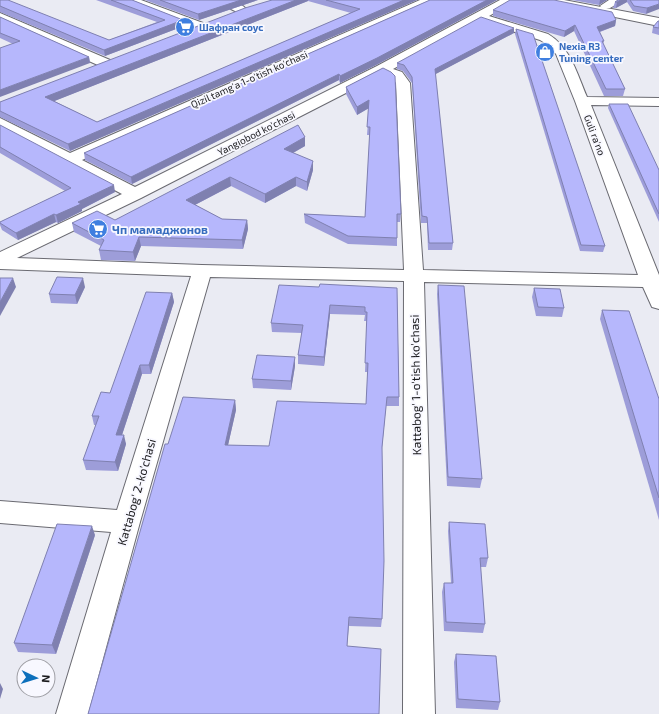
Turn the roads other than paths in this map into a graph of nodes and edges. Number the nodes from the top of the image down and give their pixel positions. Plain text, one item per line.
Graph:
1 (131, 0) edge
2 (221, 0) edge
3 (430, 0) edge
4 (509, 0) edge
5 (546, 0) edge
6 (574, 0) edge
7 (618, 0) edge
8 (256, 6) edge
9 (606, 6) junction
10 (241, 10) junction
11 (227, 16) edge
12 (659, 16) edge
13 (0, 17) edge
14 (480, 17) junction
15 (213, 21) edge
16 (659, 22) edge
17 (199, 26) junction
18 (185, 32) edge
19 (120, 58) edge
20 (105, 63) junction
21 (91, 69) edge
22 (382, 69) junction
23 (582, 101) junction
24 (659, 102) edge
25 (0, 123) edge
26 (68, 160) junction
27 (135, 194) junction
28 (0, 259) edge
29 (0, 263) edge
30 (202, 271) junction
31 (414, 276) junction
32 (655, 281) edge
33 (659, 303) edge
34 (0, 512) edge
35 (127, 522) junction
36 (72, 714) edge
37 (419, 714) edge

1 - 17 street
2 - 10 street
3 - 26 street, Qizil tamg'a 1-o'tish ko'chasi
4 - 14 street, Yangiobod ko'chasi
5 - 16 street
6 - 9 street
7 - 9 street
8 - 10 street
9 - 12 street
10 - 11 street
13 - 20 street
14 - 22 street, Yangiobod ko'chasi
14 - 23 street, Guli ra'no
15 - 17 street
17 - 18 street
19 - 20 street
20 - 21 street
22 - 27 street, Yangiobod ko'chasi
22 - 31 street, Kattabog' 1-o'tish ko'chasi
23 - 24 street
23 - 32 street, Guli ra'no
25 - 26 street
26 - 27 street
27 - 28 street, Yangiobod ko'chasi
29 - 30 street
30 - 31 street
30 - 35 street, Kattabog' 2-ko'chasi
31 - 32 street
31 - 37 street, Kattabog' 1-o'tish ko'chasi
32 - 33 street, Guli ra'no
34 - 35 street
35 - 36 street, Kattabog' 2-ko'chasi

